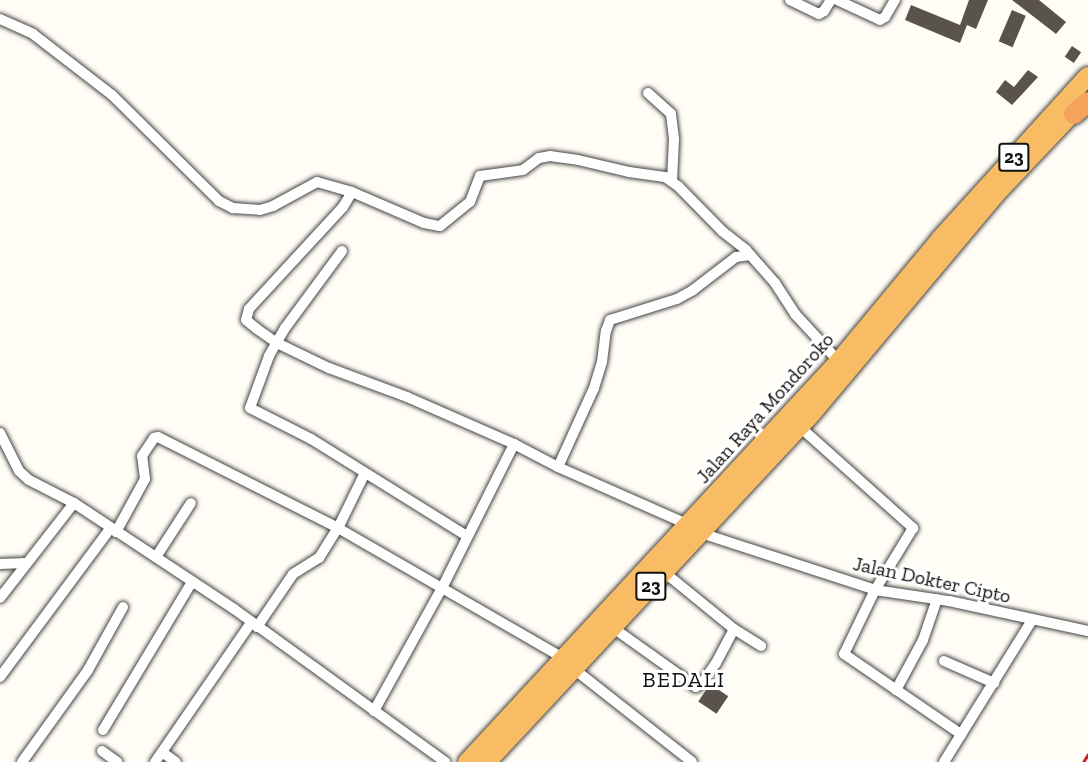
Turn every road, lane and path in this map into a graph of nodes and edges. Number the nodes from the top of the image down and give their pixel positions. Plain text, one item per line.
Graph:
1 (790, 0) edge
2 (837, 0) edge
3 (896, 0) edge
4 (0, 19) edge
5 (1088, 76) edge
6 (648, 93) dead end
7 (1088, 96) edge
8 (1081, 108) edge
9 (675, 183) junction
10 (352, 192) junction
11 (342, 251) dead end
12 (750, 255) junction
13 (278, 341) junction
14 (843, 366) junction
15 (800, 427) junction
16 (0, 433) edge
17 (514, 444) junction
18 (558, 467) junction
19 (365, 473) junction
20 (74, 503) junction
21 (191, 503) dead end
22 (338, 528) junction
23 (695, 529) junction
24 (113, 531) junction
25 (467, 536) junction
26 (156, 557) junction
27 (26, 563) junction
28 (0, 564) edge
29 (664, 572) junction
30 (192, 582) junction
31 (442, 588) junction
32 (875, 590) junction
33 (0, 598) edge
34 (937, 599) junction
35 (123, 607) dead end
36 (1032, 620) junction
37 (254, 625) junction
38 (612, 627) junction
39 (734, 629) junction
40 (1088, 631) edge
41 (761, 646) dead end
42 (944, 661) dead end
43 (568, 663) junction
44 (0, 677) edge
45 (994, 683) junction
46 (896, 690) junction
47 (374, 711) junction
48 (103, 730) dead end
49 (961, 734) junction
50 (497, 741) junction
51 (102, 751) dead end
52 (162, 752) junction
53 (22, 762) edge
54 (117, 762) edge
55 (154, 762) edge
56 (176, 762) edge
57 (445, 762) edge
58 (467, 762) edge
59 (487, 762) edge
60 (692, 762) edge
61 (944, 762) edge

1 - 2 street
2 - 3 street
4 - 10 street
5 - 14 highway, Jalan Raya Mondoroko / 23
6 - 9 street
7 - 8 highway, Jalan Raya Mondoroko / 23
8 - 14 highway, Jalan Raya Mondoroko / 23
9 - 10 street
9 - 12 street
10 - 13 street, Jalan Dokter Cipto
11 - 13 street
12 - 14 street
12 - 18 street
13 - 17 street, Jalan Dokter Cipto
13 - 19 street
14 - 15 highway, Jalan Raya Mondoroko / 23
14 - 23 highway, Jalan Raya Mondoroko / 23
15 - 23 highway, Jalan Raya Mondoroko / 23
15 - 32 street
16 - 20 street
17 - 18 street, Jalan Dokter Cipto
17 - 25 street
18 - 23 street, Jalan Dokter Cipto
19 - 22 street
19 - 25 street
20 - 24 street
20 - 27 street
21 - 26 street
22 - 24 street
22 - 31 street
22 - 37 street
23 - 29 highway, Jalan Raya Mondoroko / 23
23 - 32 street, Jalan Dokter Cipto
23 - 43 highway, Jalan Raya Mondoroko / 23
24 - 26 street
24 - 44 street
25 - 31 street
26 - 30 street
27 - 28 street
27 - 33 street
29 - 38 highway, Jalan Raya Mondoroko / 23
29 - 39 street
30 - 37 street
30 - 48 street
31 - 43 street
31 - 47 street
32 - 34 street, Jalan Dokter Cipto
32 - 46 street
34 - 36 street, Jalan Dokter Cipto
34 - 46 street
35 - 53 street
36 - 40 street, Jalan Dokter Cipto
36 - 45 street
37 - 47 street
37 - 52 street
38 - 39 street
38 - 43 highway, Jalan Raya Mondoroko / 23
39 - 41 street
42 - 45 street
43 - 50 highway, Jalan Raya Mondoroko / 23
43 - 60 street
45 - 49 street
46 - 49 street
47 - 57 street
49 - 61 street
50 - 58 highway, Jalan Raya Mondoroko / 23
50 - 59 highway, Jalan Raya Mondoroko / 23
51 - 54 street
52 - 55 street
52 - 56 street

